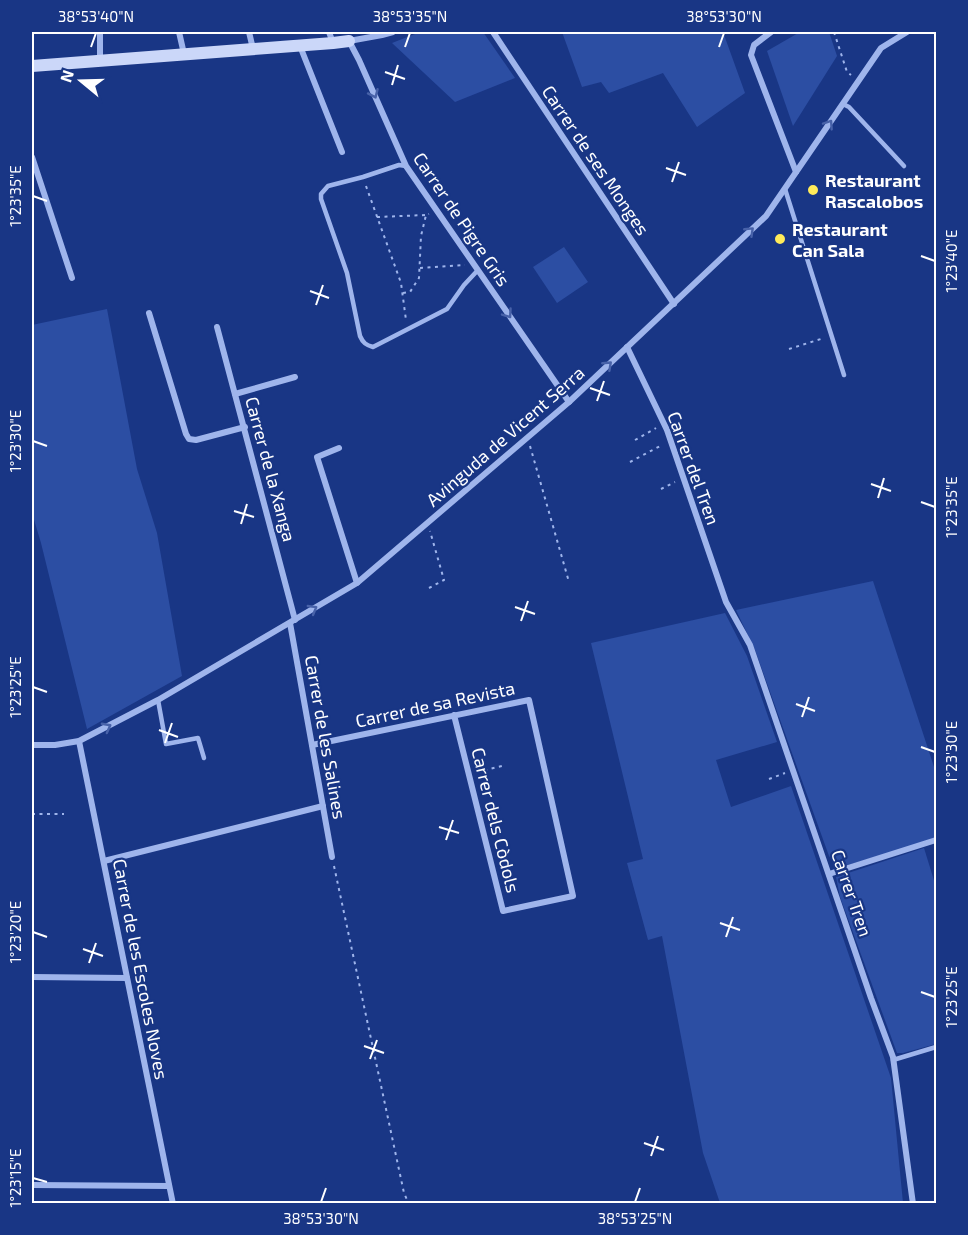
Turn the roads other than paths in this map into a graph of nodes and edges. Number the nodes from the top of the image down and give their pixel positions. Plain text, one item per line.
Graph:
1 (100, 32) edge
2 (179, 32) edge
3 (249, 32) edge
4 (393, 32) edge
5 (493, 32) edge
6 (771, 32) edge
7 (907, 32) edge
8 (331, 37) edge
9 (349, 41) junction
10 (300, 46) junction
11 (253, 49) junction
12 (184, 54) junction
13 (100, 61) junction
14 (32, 66) edge
15 (843, 104) junction
16 (342, 152) dead end
17 (32, 157) edge
18 (406, 166) junction
19 (904, 166) dead end
20 (796, 172) junction
21 (785, 189) junction
22 (478, 270) junction
23 (72, 278) dead end
24 (674, 304) junction
25 (149, 313) dead end
26 (217, 327) dead end
27 (627, 347) junction
28 (844, 375) dead end
29 (295, 377) dead end
30 (235, 394) junction
31 (569, 402) junction
32 (245, 427) junction
33 (339, 448) dead end
34 (357, 583) junction
35 (726, 602) joint
36 (292, 621) junction
37 (158, 700) junction
38 (529, 700) joint
39 (454, 715) junction
40 (80, 741) junction
41 (32, 745) edge
42 (312, 745) junction
43 (204, 758) dead end
44 (323, 806) junction
45 (936, 840) edge
46 (332, 857) road end
47 (104, 861) junction
48 (830, 874) junction
49 (32, 977) edge
50 (127, 978) junction
51 (936, 1047) edge
52 (893, 1060) junction
53 (32, 1185) edge
54 (169, 1186) junction
55 (173, 1203) edge
56 (913, 1203) edge

1 - 13 street
2 - 12 street
3 - 11 street
4 - 9 street
5 - 24 street, Carrer de ses Monges
6 - 20 street
7 - 15 street, Avinguda de Vicent Serra
8 - 9 street
8 - 10 street
9 -> 18 street, Carrer de Pigre Gris
10 - 11 street
10 - 16 street
11 - 12 street
12 - 13 street
13 - 14 street
15 - 19 lane
20 -> 15 street, Avinguda de Vicent Serra
17 - 23 street
18 - 22 street, Carrer de Pigre Gris
18 - 22 lane
20 - 21 street, Avinguda de Vicent Serra
24 -> 21 street, Avinguda de Vicent Serra
21 - 28 lane
22 -> 31 street, Carrer de Pigre Gris
24 - 27 street, Avinguda de Vicent Serra
25 - 32 street
26 - 30 street, Carrer de la Xanga
31 -> 27 street, Avinguda de Vicent Serra
27 - 35 street, Carrer del Tren
29 - 30 street
30 - 32 street, Carrer de la Xanga
31 - 34 street, Avinguda de Vicent Serra
32 - 36 street, Carrer de la Xanga
33 - 34 street
36 -> 34 street, Avinguda de Vicent Serra
35 - 48 street, Carrer Tren
36 - 37 street, Avinguda de Vicent Serra
36 - 42 street, Carrer de les Salines
40 -> 37 street, Avinguda de Vicent Serra
37 - 43 lane
38 - 39 street, Carrer de sa Revista
38 - 39 street, Carrer dels Còdols
39 - 42 street, Carrer de sa Revista
40 - 41 street, Avinguda de Vicent Serra
40 - 47 street, Carrer de les Escoles Noves
42 - 44 street, Carrer de les Salines
44 - 46 street, Carrer de les Salines
44 - 47 street
45 - 48 street
47 - 50 street, Carrer de les Escoles Noves
48 - 52 street, Carrer Tren
49 - 50 street
50 - 54 street, Carrer de les Escoles Noves
51 - 52 lane
52 - 56 street, Carrer Tren
53 - 54 street
54 - 55 street, Carrer de les Escoles Noves

